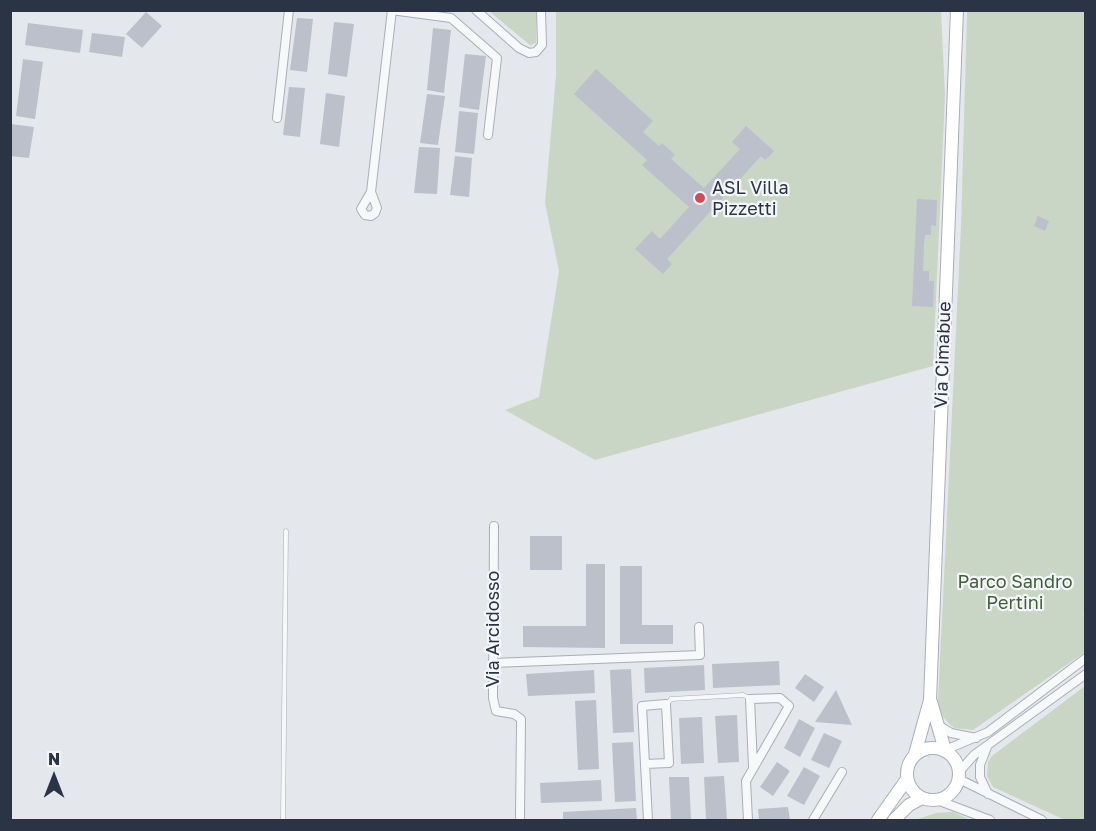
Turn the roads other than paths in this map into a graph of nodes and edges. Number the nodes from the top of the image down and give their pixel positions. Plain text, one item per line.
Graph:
1 (289, 10) edge
2 (476, 10) edge
3 (542, 10) edge
4 (957, 10) edge
5 (392, 11) edge
6 (277, 118) dead end
7 (488, 135) dead end
8 (370, 192) dead end
9 (494, 526) dead end
10 (286, 531) dead end
11 (699, 627) dead end
12 (1086, 658) edge
13 (493, 663) junction
14 (1086, 674) edge
15 (750, 699) junction
16 (930, 700) junction
17 (666, 704) junction
18 (938, 725) junction
19 (976, 738) junction
20 (990, 743) junction
21 (945, 750) junction
22 (915, 754) junction
23 (645, 764) junction
24 (753, 766) junction
25 (842, 772) dead end
26 (959, 776) junction
27 (907, 779) junction
28 (988, 794) junction
29 (922, 798) junction
30 (937, 800) junction
31 (283, 820) edge
32 (520, 820) edge
33 (648, 820) edge
34 (748, 820) edge
35 (813, 820) edge
36 (878, 820) edge
37 (894, 820) edge
38 (990, 820) edge
39 (1042, 820) edge

1 - 6 street
2 - 3 street
4 - 16 main road, Via Cimabue
5 - 7 street
5 - 8 street
9 - 13 street, Via Arcidosso
10 - 31 lane
11 - 13 street
12 - 19 street
13 - 32 street, Via Arcidosso
14 - 20 street
15 - 17 lane
15 - 24 street
15 - 24 street
16 - 18 main road, Via Cimabue
16 - 22 main road, Via Cimabue
17 - 23 street
17 - 23 street
18 - 19 street
18 - 21 main road, Via Cimabue
19 - 21 street
20 - 26 street
20 - 28 street
21 - 22 main road
21 - 26 main road
22 - 27 main road
23 - 33 street
24 - 34 street
25 - 35 street
26 - 28 street
26 - 30 main road
27 - 29 main road
27 - 36 main road
28 - 39 street
29 - 30 main road
29 - 37 main road
30 - 38 street

